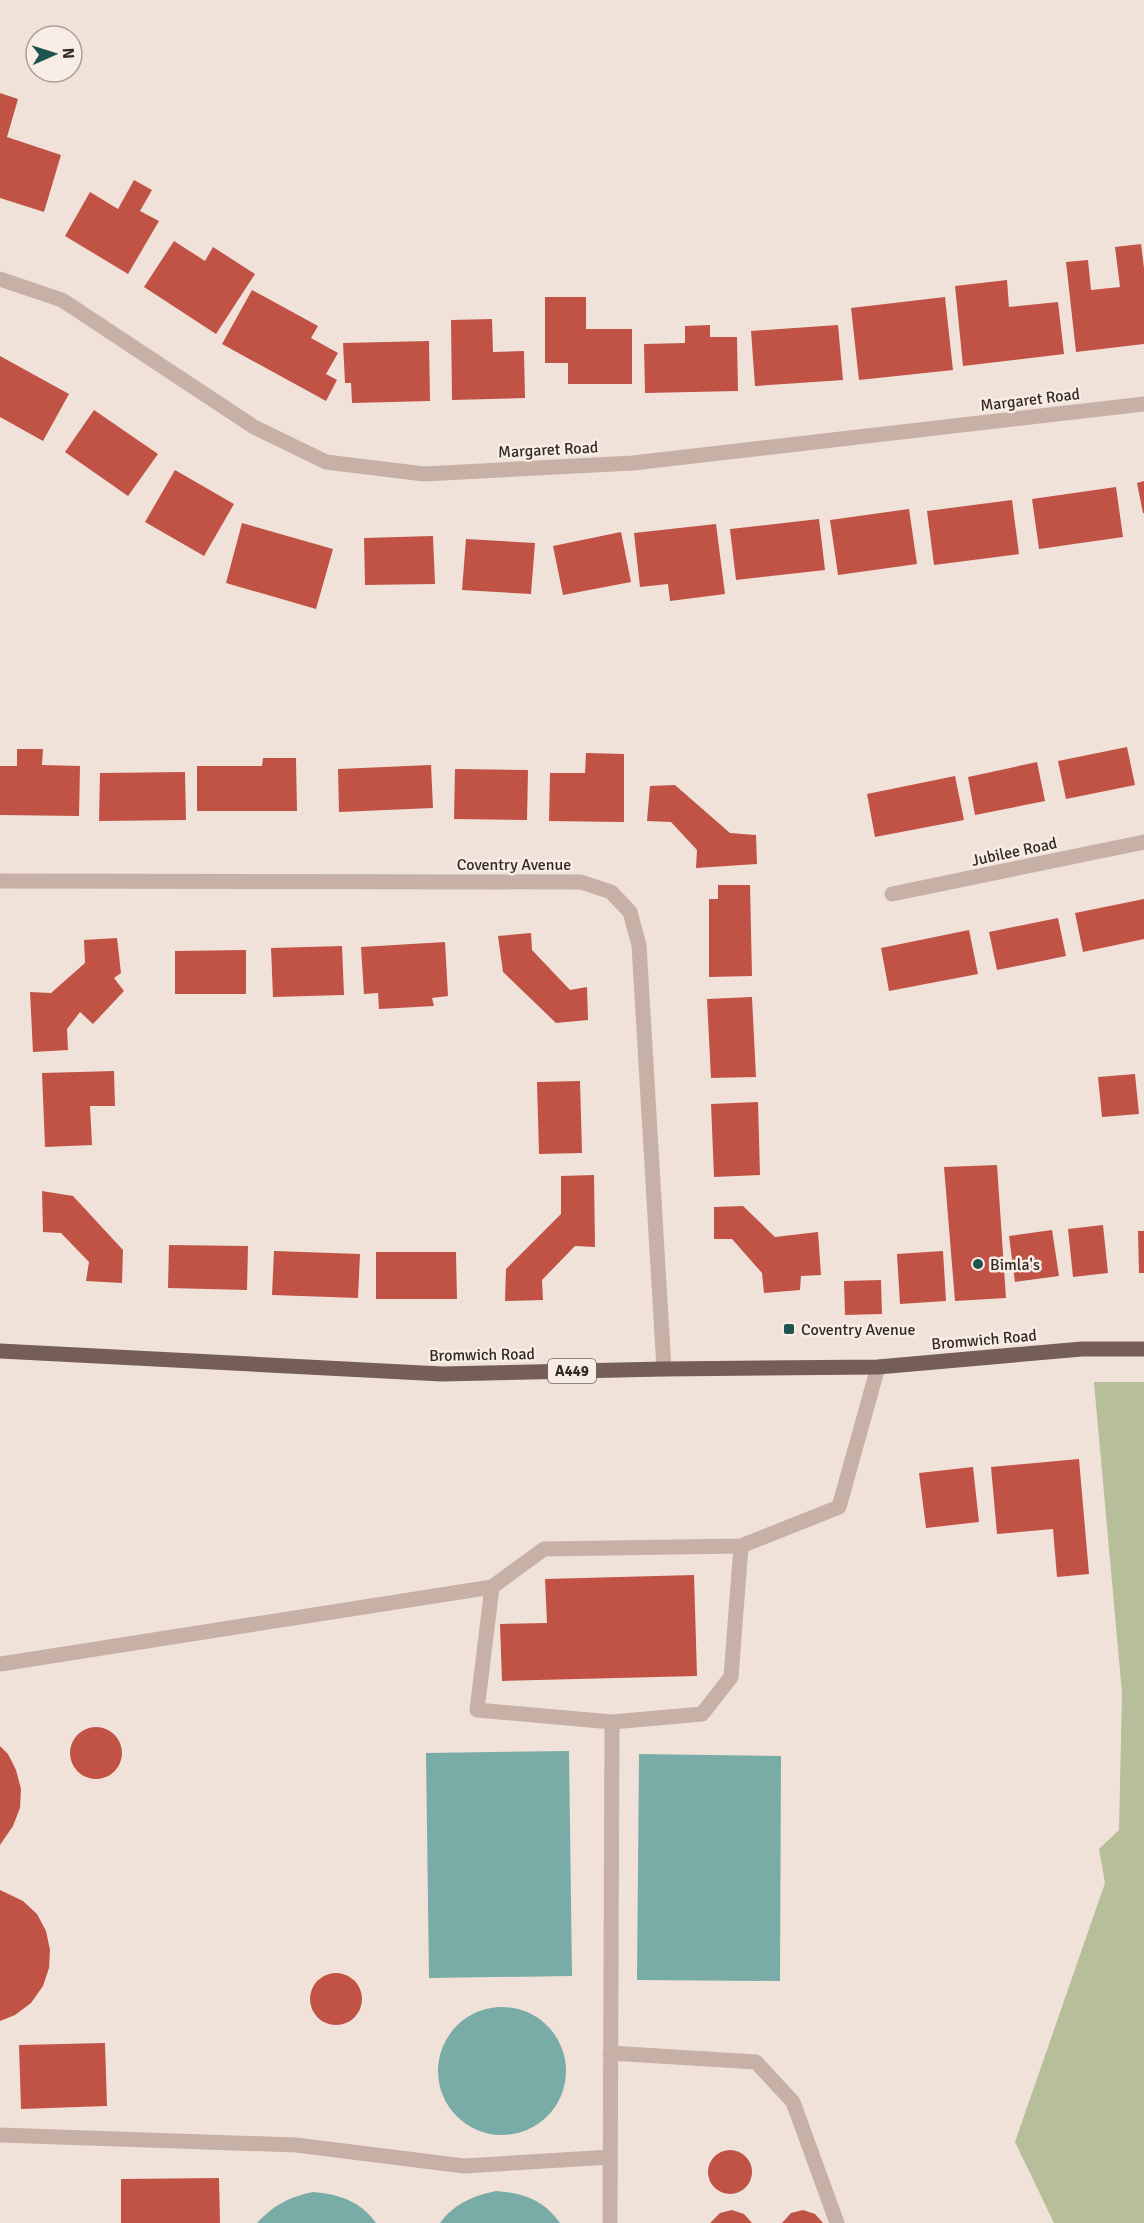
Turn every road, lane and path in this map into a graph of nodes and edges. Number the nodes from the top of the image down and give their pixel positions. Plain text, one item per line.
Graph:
1 (0, 279) edge
2 (1144, 404) edge
3 (1144, 842) edge
4 (0, 881) edge
5 (892, 894) dead end
6 (1144, 1349) edge
7 (0, 1351) edge
8 (879, 1367) junction
9 (664, 1369) junction
10 (741, 1546) junction
11 (492, 1587) junction
12 (0, 1664) edge
13 (612, 1722) junction
14 (610, 2053) junction
15 (0, 2135) edge
16 (610, 2157) junction
17 (610, 2223) edge
18 (837, 2223) edge

1 - 2 street, Margaret Road
3 - 5 street, Jubilee Road
4 - 9 street, Coventry Avenue
6 - 8 main road, Bromwich Road / A449
7 - 9 main road, Bromwich Road / A449
8 - 9 main road, Bromwich Road / A449
8 - 10 street
10 - 11 street
10 - 13 street
11 - 12 street
11 - 13 street
13 - 14 street
14 - 16 street
14 - 18 street
15 - 16 street
16 - 17 street

